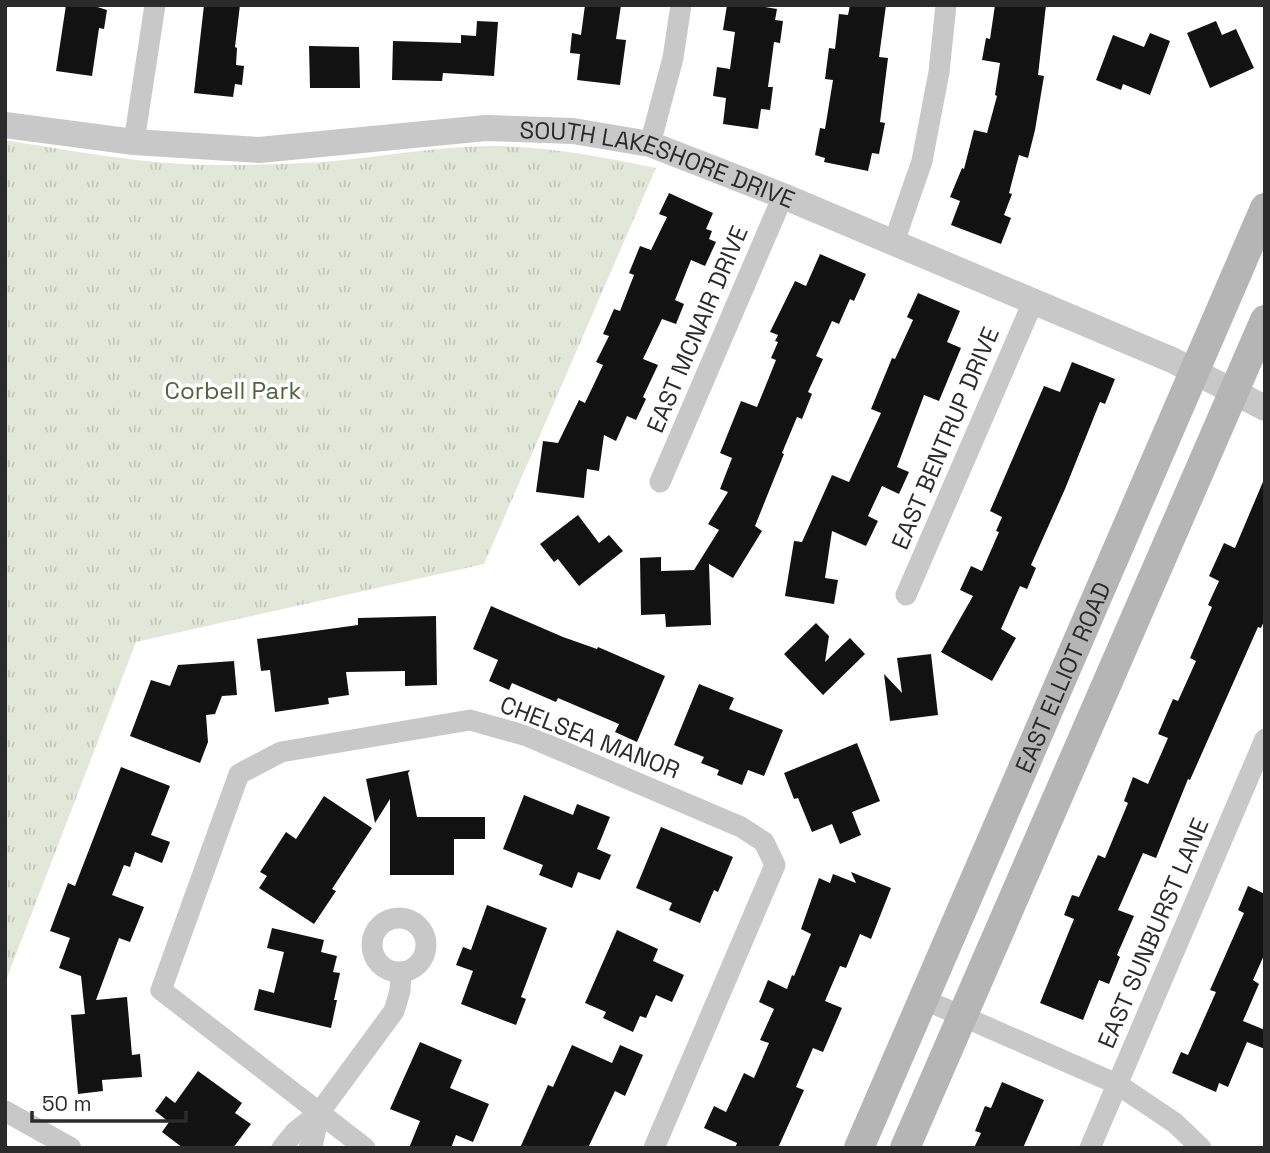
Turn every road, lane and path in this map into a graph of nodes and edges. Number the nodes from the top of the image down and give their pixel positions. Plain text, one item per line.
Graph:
1 (155, 5) edge
2 (681, 5) edge
3 (946, 5) edge
4 (5, 125) edge
5 (134, 142) junction
6 (650, 144) junction
7 (783, 196) junction
8 (1265, 208) edge
9 (894, 243) junction
10 (1033, 302) junction
11 (1265, 320) edge
12 (1194, 372) junction
13 (1234, 393) junction
14 (1265, 408) edge
15 (660, 482) dead end
16 (906, 595) dead end
17 (1265, 739) edge
18 (401, 973) dead end
19 (923, 999) junction
20 (962, 1015) junction
21 (1117, 1084) junction
22 (5, 1111) edge
23 (319, 1113) junction
24 (71, 1148) edge
25 (282, 1148) edge
26 (309, 1148) edge
27 (365, 1148) edge
28 (654, 1148) edge
29 (859, 1148) edge
30 (905, 1148) edge
31 (1090, 1148) edge
32 (1201, 1148) edge

1 - 5 street
2 - 6 street
3 - 9 street
4 - 5 street, SOUTH LAKESHORE DRIVE
5 - 6 street, SOUTH LAKESHORE DRIVE
6 - 7 street, SOUTH LAKESHORE DRIVE
7 - 9 street, SOUTH LAKESHORE DRIVE
7 - 15 street, EAST MCNAIR DRIVE
8 - 12 main road, EAST ELLIOT ROAD
9 - 10 street, SOUTH LAKESHORE DRIVE
10 - 12 street, SOUTH LAKESHORE DRIVE
10 - 16 street, EAST BENTRUP DRIVE
11 - 13 main road, EAST ELLIOT ROAD
12 - 13 street, SOUTH LAKESHORE DRIVE
12 - 19 main road, EAST ELLIOT ROAD
13 - 14 street, SOUTH LAKESHORE DRIVE
13 - 20 main road, EAST ELLIOT ROAD
17 - 21 street, EAST SUNBURST LANE
18 - 23 street
19 - 20 street
19 - 29 main road, EAST ELLIOT ROAD
20 - 21 street
20 - 30 main road, EAST ELLIOT ROAD
21 - 31 street, EAST SUNBURST LANE
21 - 32 street
22 - 24 street
23 - 25 street
23 - 26 street
23 - 27 street, CHELSEA MANOR
23 - 28 street, CHELSEA MANOR

